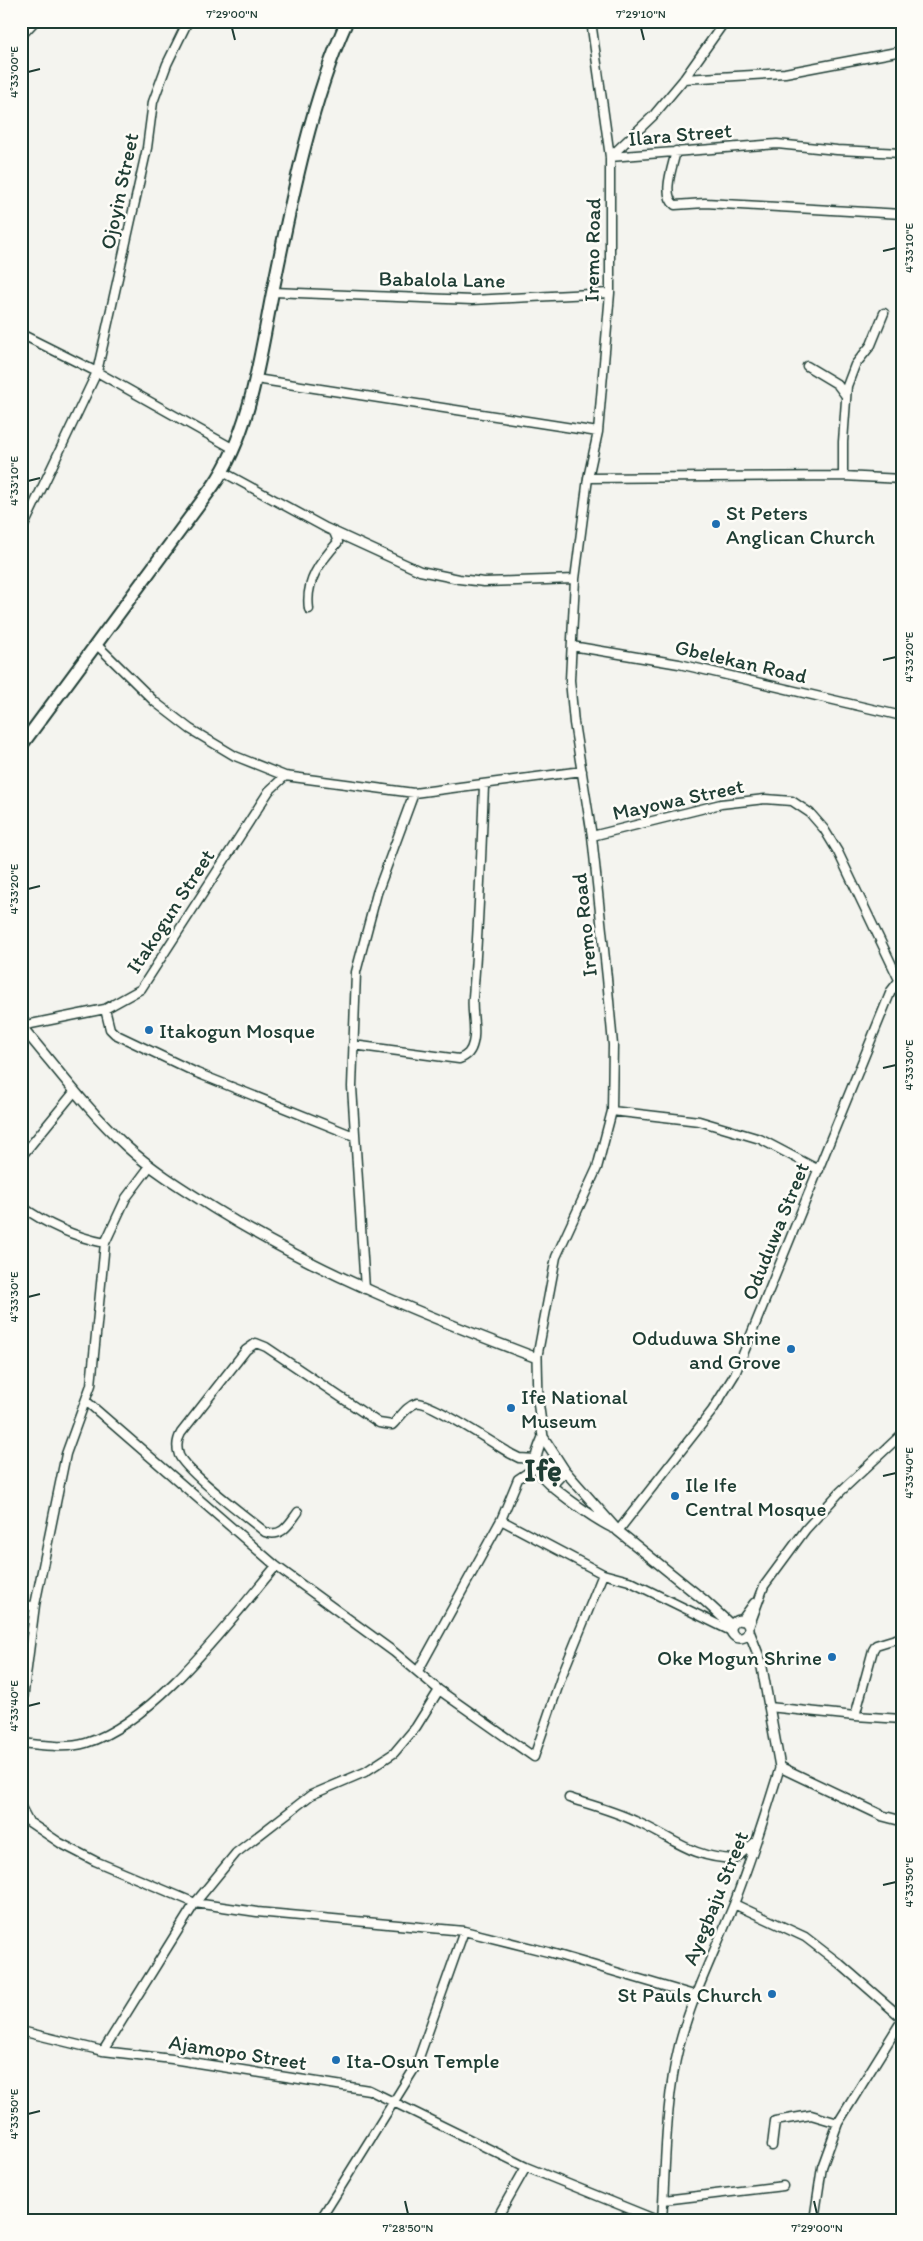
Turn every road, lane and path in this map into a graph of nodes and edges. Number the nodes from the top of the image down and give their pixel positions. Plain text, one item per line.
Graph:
1 (35, 21) edge
2 (188, 21) edge
3 (347, 21) edge
4 (591, 21) edge
5 (725, 21) edge
6 (21, 36) edge
7 (902, 51) edge
8 (684, 80) junction
9 (676, 152) junction
10 (902, 153) edge
11 (610, 157) junction
12 (902, 214) edge
13 (273, 292) junction
14 (610, 293) junction
15 (884, 313) dead end
16 (21, 334) edge
17 (807, 366) dead end
18 (97, 372) junction
19 (256, 379) junction
20 (846, 396) junction
21 (598, 432) junction
22 (234, 449) junction
23 (223, 472) junction
24 (843, 476) junction
25 (588, 478) junction
26 (902, 479) edge
27 (21, 532) edge
28 (334, 532) junction
29 (575, 578) junction
30 (310, 609) dead end
31 (96, 644) junction
32 (572, 646) junction
33 (902, 716) edge
34 (21, 746) edge
35 (582, 772) junction
36 (285, 776) junction
37 (484, 786) junction
38 (414, 794) junction
39 (592, 836) junction
40 (901, 982) edge
41 (105, 1009) junction
42 (21, 1026) edge
43 (353, 1045) junction
44 (75, 1091) junction
45 (612, 1111) junction
46 (354, 1136) junction
47 (21, 1157) edge
48 (150, 1166) junction
49 (819, 1170) junction
50 (21, 1206) edge
51 (105, 1242) junction
52 (364, 1288) junction
53 (537, 1358) junction
54 (86, 1402) junction
55 (902, 1434) edge
56 (543, 1437) junction
57 (536, 1463) junction
58 (564, 1471) junction
59 (551, 1486) junction
60 (298, 1512) dead end
61 (501, 1520) junction
62 (618, 1531) junction
63 (276, 1566) junction
64 (603, 1574) junction
65 (758, 1598) junction
66 (35, 1604) junction
67 (21, 1607) edge
68 (735, 1625) junction
69 (746, 1632) junction
70 (902, 1637) edge
71 (418, 1671) junction
72 (439, 1690) junction
73 (769, 1707) junction
74 (21, 1716) edge
75 (855, 1716) junction
76 (902, 1719) edge
77 (21, 1743) edge
78 (780, 1767) junction
79 (569, 1798) dead end
80 (21, 1807) edge
81 (902, 1821) edge
82 (756, 1841) junction
83 (195, 1903) junction
84 (734, 1904) junction
85 (464, 1931) junction
86 (694, 1995) junction
87 (902, 2019) edge
88 (21, 2031) edge
89 (102, 2050) junction
90 (394, 2103) junction
91 (838, 2123) junction
92 (772, 2146) dead end
93 (526, 2167) junction
94 (783, 2186) dead end
95 (664, 2200) junction
96 (320, 2220) edge
97 (496, 2220) edge
98 (656, 2220) edge
99 (662, 2220) edge
100 (814, 2220) edge

1 - 6 street
2 - 18 street, Ojoyin Street
3 - 13 main road
4 - 11 street, Iremo Road
5 - 8 street, Ilara Street
7 - 8 street
8 - 11 street, Ilara Street
9 - 10 street, Ilara Street
9 - 11 street, Ilara Street
9 - 12 street
11 - 14 street, Iremo Road
13 - 14 street, Babalola Lane
13 - 19 main road
14 - 21 street, Iremo Road
15 - 20 street
16 - 18 street
17 - 20 street
18 - 22 street
18 - 27 street, Ojoyin Street
19 - 21 street
19 - 22 main road
20 - 24 street
21 - 25 street, Iremo Road
22 - 23 main road
23 - 28 street
23 - 31 main road
24 - 25 street
24 - 26 street
25 - 29 street, Iremo Road
28 - 29 street
28 - 30 street
29 - 32 street, Iremo Road
31 - 34 main road
31 - 36 street
32 - 33 street, Gbelekan Road
32 - 35 street, Iremo Road
35 - 37 street
35 - 39 street, Iremo Road
36 - 38 street
36 - 41 street, Itakogun Street
37 - 38 street
37 - 43 street
38 - 43 street
39 - 40 street, Mayowa Street
39 - 45 street, Iremo Road
40 - 49 street, Oduduwa Street
41 - 42 street, Itakogun Street
41 - 46 street
42 - 44 street
43 - 46 street
44 - 47 street
44 - 48 street
45 - 49 street
45 - 53 street, Iremo Road
46 - 52 street
48 - 51 street
48 - 52 street
49 - 62 street, Oduduwa Street
50 - 51 street
51 - 54 street
52 - 53 street
53 - 56 street
54 - 63 street
54 - 66 street
55 - 65 street
56 - 57 street
56 - 58 street
57 - 59 street
57 - 60 street
57 - 61 street
58 - 59 street
58 - 62 street
59 - 62 street
61 - 64 street
61 - 71 street
62 - 68 street
63 - 71 street
63 - 77 street
64 - 68 street
64 - 72 street
65 - 68 street
65 - 69 street
66 - 67 street
66 - 74 street
68 - 69 street
68 - 69 street
69 - 73 street
70 - 75 street
71 - 72 street
72 - 83 street
73 - 75 street
73 - 78 street
75 - 76 street
78 - 81 street
78 - 82 street, Ayegbaju Street
79 - 82 street
80 - 83 street
82 - 84 street, Ayegbaju Street
83 - 85 street
83 - 89 street
84 - 86 street, Ayegbaju Street
84 - 87 street
85 - 86 street
85 - 90 street
86 - 95 street, Ayegbaju Street
87 - 91 street
88 - 89 street, Ajamopo Street
89 - 90 street, Ajamopo Street
90 - 93 street, Ajamopo Street
90 - 96 street
91 - 92 street
91 - 100 street
93 - 97 street
93 - 98 street, Ajamopo Street
94 - 95 street
95 - 99 street, Ayegbaju Street

